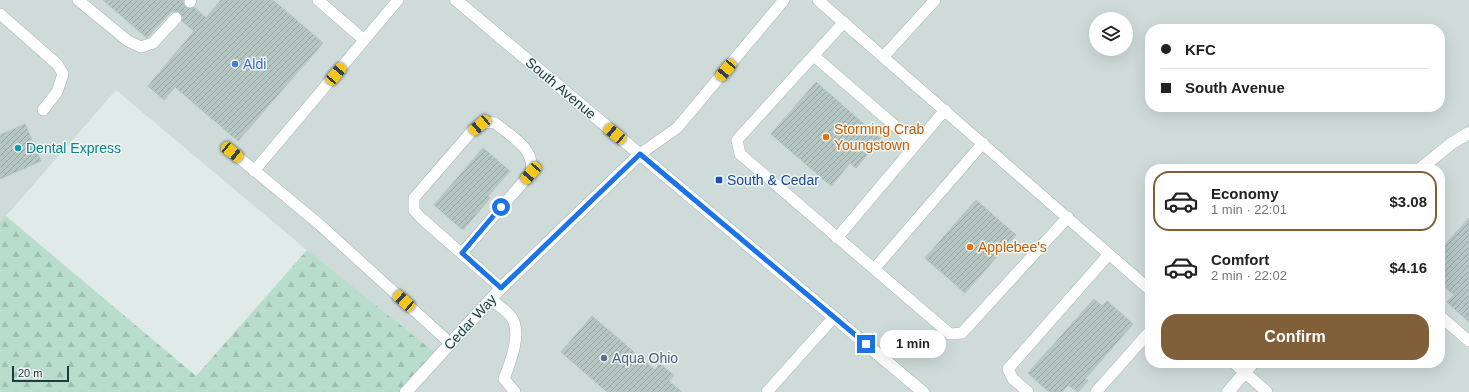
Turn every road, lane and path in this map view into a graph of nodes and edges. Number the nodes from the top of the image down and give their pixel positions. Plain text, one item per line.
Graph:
1 (78, 0) edge
2 (318, 0) edge
3 (398, 0) edge
4 (456, 0) edge
5 (784, 0) edge
6 (818, 0) edge
7 (934, 0) edge
8 (0, 14) edge
9 (176, 18) dead end
10 (844, 22) junction
11 (364, 40) junction
12 (814, 56) junction
13 (884, 56) junction
14 (43, 110) dead end
15 (945, 110) junction
16 (1469, 133) edge
17 (916, 144) junction
18 (983, 144) junction
19 (232, 152) dead end
20 (640, 154) junction
21 (1426, 164) edge
22 (254, 171) junction
23 (1068, 217) junction
24 (837, 238) junction
25 (462, 253) junction
26 (1109, 254) junction
27 (874, 268) junction
28 (1145, 286) edge
29 (501, 288) junction
30 (491, 299) junction
31 (834, 317) junction
32 (1445, 320) edge
33 (1145, 337) edge
34 (1469, 341) edge
35 (450, 343) junction
36 (1240, 368) edge
37 (1249, 368) edge
38 (1245, 373) junction
39 (920, 391) edge
40 (406, 392) edge
41 (515, 392) edge
42 (767, 392) edge
43 (1028, 392) edge
44 (1096, 392) edge
45 (1228, 392) edge
46 (1267, 392) edge

1 - 9 lane
2 - 11 lane
3 - 11 lane
4 - 20 main road, South Avenue
5 - 20 lane
6 - 10 lane
7 - 13 lane
8 - 14 lane
10 - 12 lane
10 - 13 lane
11 - 22 lane
12 - 17 lane
12 - 24 lane
13 - 15 lane
15 - 17 lane
15 - 18 lane
16 - 21 main road
17 - 24 lane
18 - 23 lane
18 - 27 lane
19 - 22 lane
20 - 29 main road, Cedar Way
20 - 31 main road, South Avenue
22 - 35 lane
23 - 26 lane
23 - 27 lane
24 - 27 lane
25 - 25 lane
25 - 29 lane
26 - 28 lane
26 - 43 lane
29 - 30 main road, Cedar Way
30 - 35 main road, Cedar Way
30 - 41 lane
31 - 39 main road, South Avenue
31 - 42 lane
32 - 34 lane
33 - 44 lane
35 - 40 main road, Cedar Way
36 - 38 lane
37 - 38 main road
38 - 45 main road
38 - 46 lane

